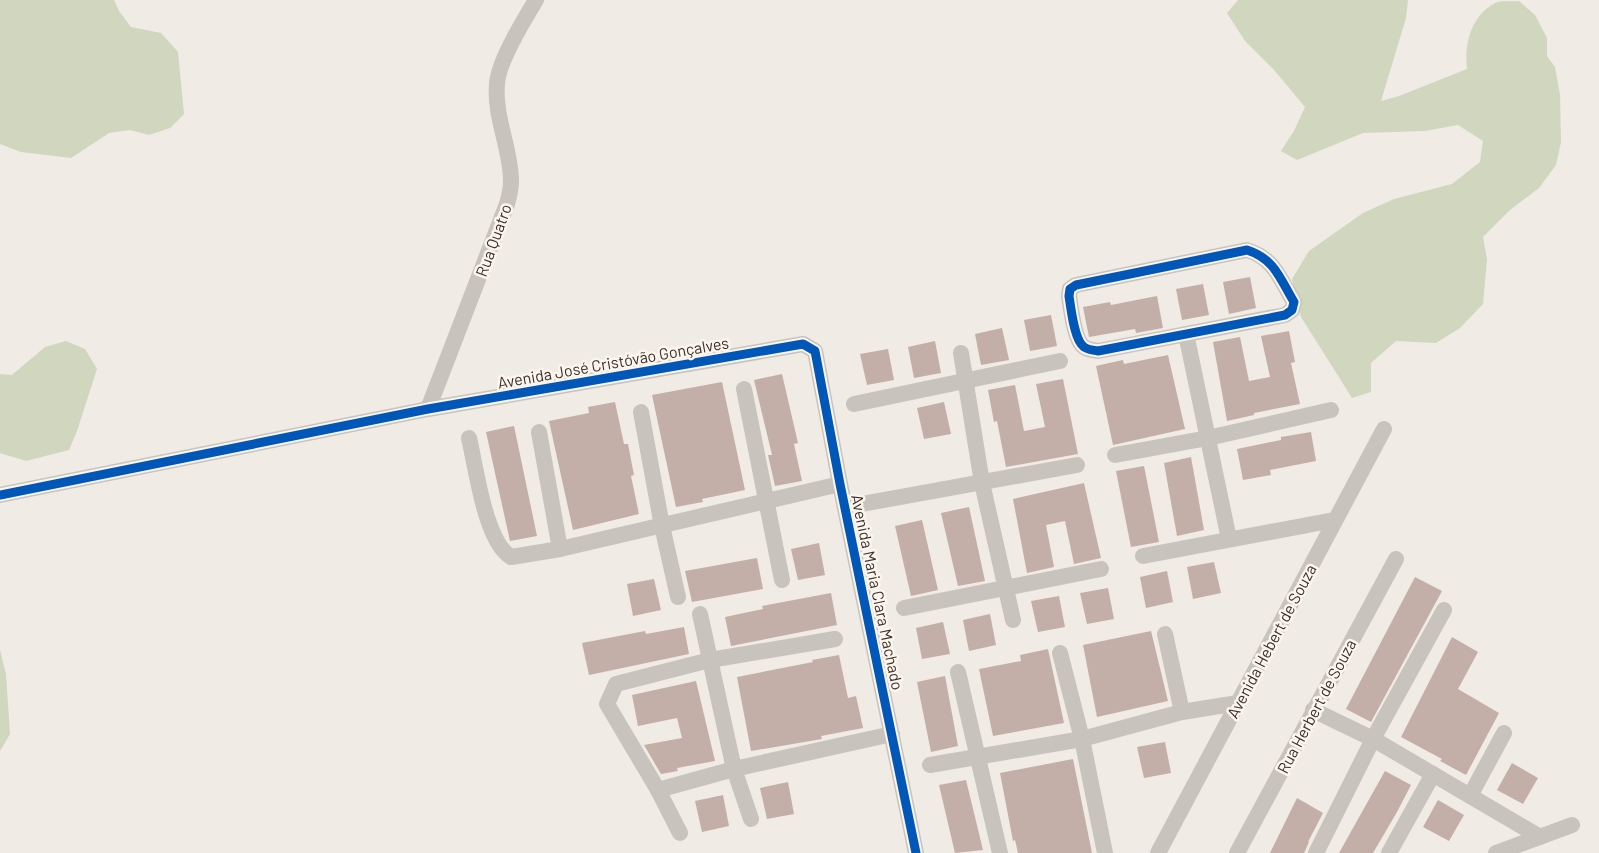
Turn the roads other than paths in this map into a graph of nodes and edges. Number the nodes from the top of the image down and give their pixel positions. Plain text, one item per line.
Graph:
1 (536, 0) edge
2 (1186, 334) junction
3 (803, 344) joint
4 (961, 353) dead end
5 (1060, 361) dead end
6 (966, 380) junction
7 (744, 389) dead end
8 (854, 404) dead end
9 (428, 409) junction
10 (1331, 410) dead end
11 (641, 412) dead end
12 (1384, 429) dead end
13 (540, 432) dead end
14 (469, 438) dead end
15 (1208, 438) junction
16 (1115, 455) dead end
17 (1077, 465) dead end
18 (982, 483) junction
19 (840, 484) junction
20 (0, 495) edge
21 (766, 502) junction
22 (845, 507) junction
23 (1334, 520) junction
24 (662, 526) junction
25 (1229, 539) junction
26 (560, 549) junction
27 (1143, 556) dead end
28 (1396, 559) dead end
29 (1101, 569) dead end
30 (782, 580) dead end
31 (1007, 589) junction
32 (678, 597) dead end
33 (904, 608) dead end
34 (1444, 610) dead end
35 (700, 614) dead end
36 (1013, 620) dead end
37 (1164, 634) dead end
38 (835, 639) dead end
39 (1060, 653) dead end
40 (710, 660) junction
41 (958, 672) dead end
42 (1238, 704) junction
43 (1313, 710) junction
44 (1182, 712) junction
45 (1504, 733) dead end
46 (892, 734) junction
47 (1082, 738) junction
48 (1373, 739) junction
49 (979, 758) junction
50 (930, 765) dead end
51 (735, 769) junction
52 (1433, 774) junction
53 (658, 790) junction
54 (1470, 796) junction
55 (751, 819) dead end
56 (1572, 825) dead end
57 (680, 833) dead end
58 (1540, 837) junction
59 (916, 853) edge
60 (1000, 853) edge
61 (1105, 853) edge
62 (1158, 853) edge
63 (1238, 853) edge
64 (1316, 853) edge
65 (1389, 853) edge
66 (1496, 853) edge

1 - 9 street, Rua Quatro
2 - 2 street
2 - 15 street
3 - 9 street, Avenida José Cristóvão Gonçalves
3 - 19 street, Avenida Maria Clara Machado
4 - 6 street
5 - 6 street
6 - 8 street
6 - 18 street
7 - 21 street
9 - 20 street, Avenida José Cristóvão Gonçalves
10 - 15 street
11 - 24 street
12 - 23 street, Avenida Hebert de Souza
13 - 26 street
14 - 26 street
15 - 16 street
15 - 25 street
17 - 18 street
18 - 22 street
18 - 31 street
19 - 21 street
19 - 22 street, Avenida Maria Clara Machado
21 - 24 street
21 - 30 street
22 - 46 street, Avenida Maria Clara Machado
23 - 25 street
23 - 42 street, Avenida Hebert de Souza
24 - 26 street
24 - 32 street
25 - 27 street
28 - 43 street, Rua Herbert de Souza
29 - 31 street
31 - 33 street
31 - 36 street
34 - 48 street
35 - 40 street
37 - 44 street
38 - 40 street
39 - 47 street
40 - 51 street
40 - 53 street
41 - 49 street
42 - 44 street
42 - 62 street, Avenida Hebert de Souza
43 - 48 street
43 - 63 street, Rua Herbert de Souza
44 - 47 street
45 - 54 street
46 - 51 street
46 - 59 street, Avenida Maria Clara Machado
47 - 49 street
47 - 61 street
48 - 52 street
48 - 64 street
49 - 50 street
49 - 60 street
51 - 53 street
51 - 55 street
52 - 54 street
52 - 65 street
53 - 57 street
54 - 58 street
56 - 58 street
58 - 66 street

